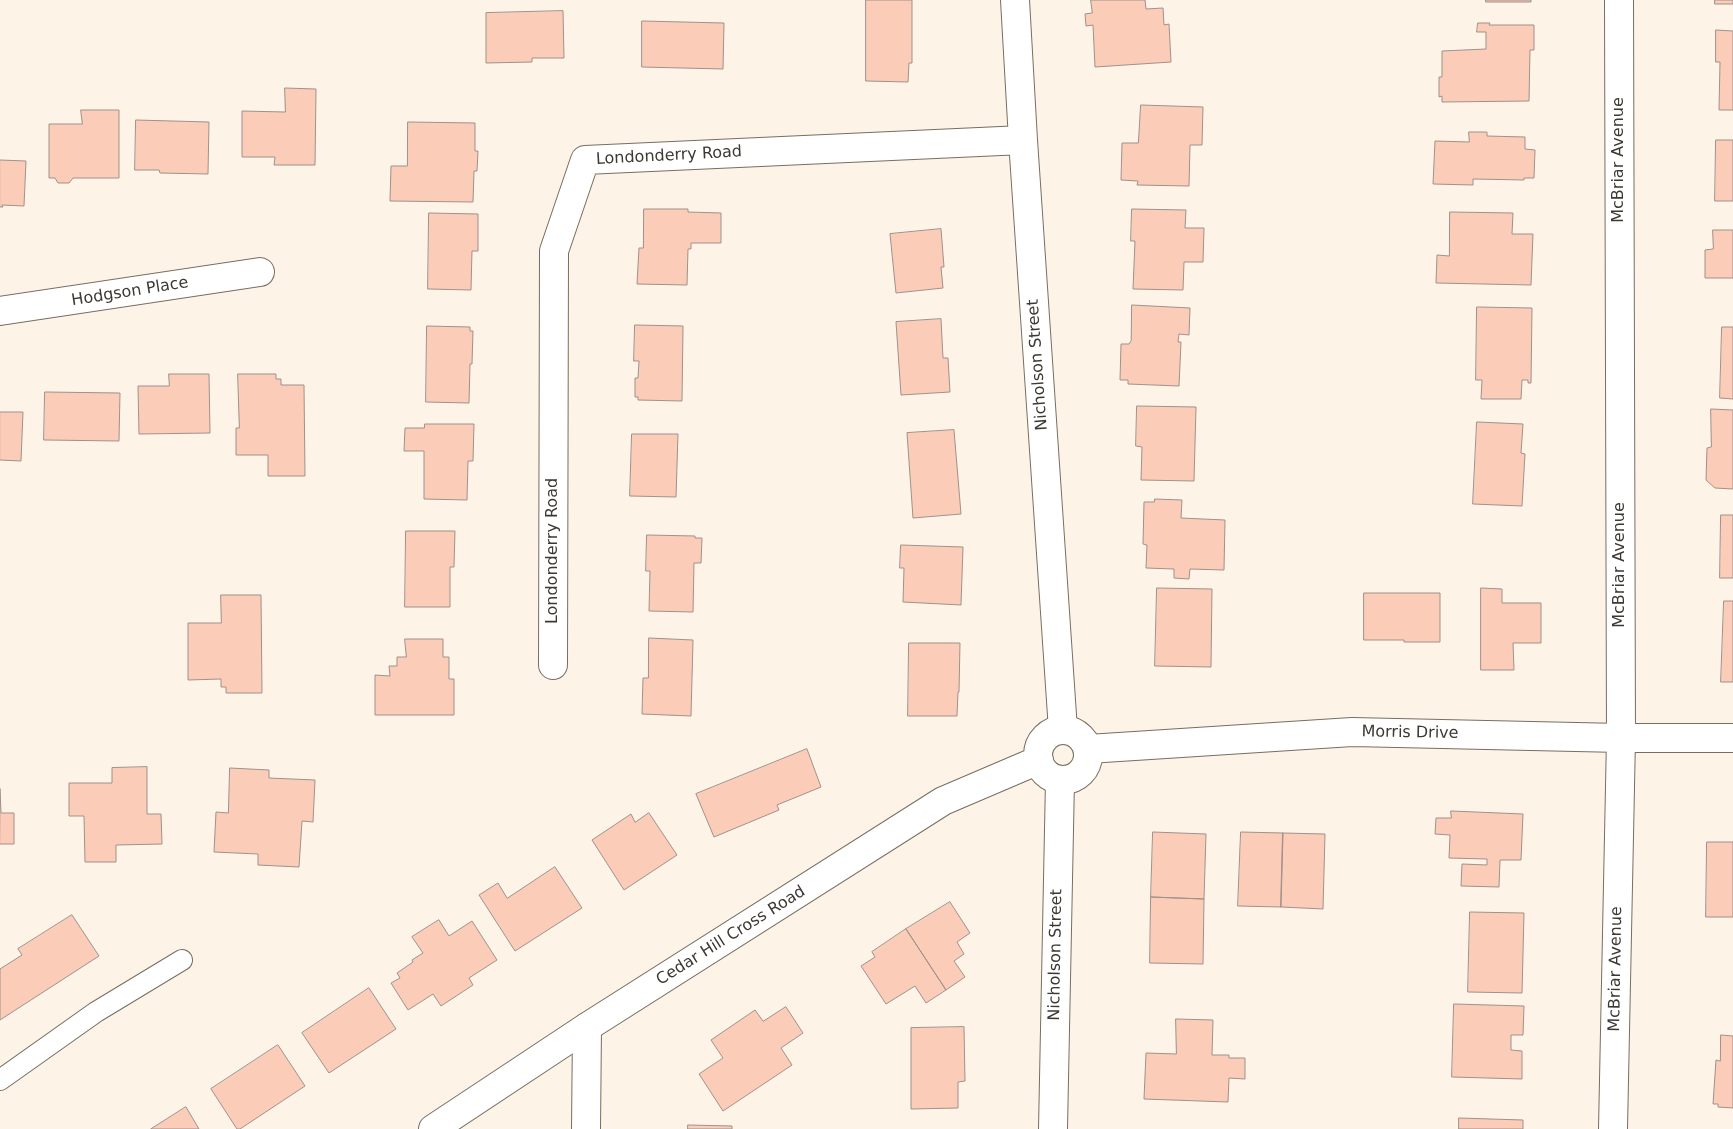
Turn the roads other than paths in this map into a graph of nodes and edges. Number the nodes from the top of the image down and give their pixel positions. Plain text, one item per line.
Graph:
1 (1015, 0) edge
2 (1619, 0) edge
3 (1022, 140) junction
4 (260, 272) dead end
5 (0, 311) edge
6 (553, 665) dead end
7 (1063, 730) junction
8 (1620, 738) junction
9 (1733, 738) edge
10 (1088, 749) junction
11 (1039, 760) junction
12 (1060, 780) junction
13 (182, 960) dead end
14 (587, 1027) junction
15 (0, 1080) edge
16 (433, 1129) edge
17 (586, 1129) edge
18 (1053, 1129) edge
19 (1613, 1129) edge

1 - 3 street, Nicholson Street
2 - 8 street, McBriar Avenue
3 - 6 street, Londonderry Road
3 - 7 street, Nicholson Street
4 - 5 street, Hodgson Place
7 - 10 street
7 - 11 street
8 - 9 street, Morris Drive
8 - 10 street, Morris Drive
8 - 19 street, McBriar Avenue
10 - 12 street
11 - 12 street
11 - 14 street, Cedar Hill Cross Road
12 - 18 street, Nicholson Street
13 - 15 lane
14 - 16 street, Cedar Hill Cross Road
14 - 17 street

